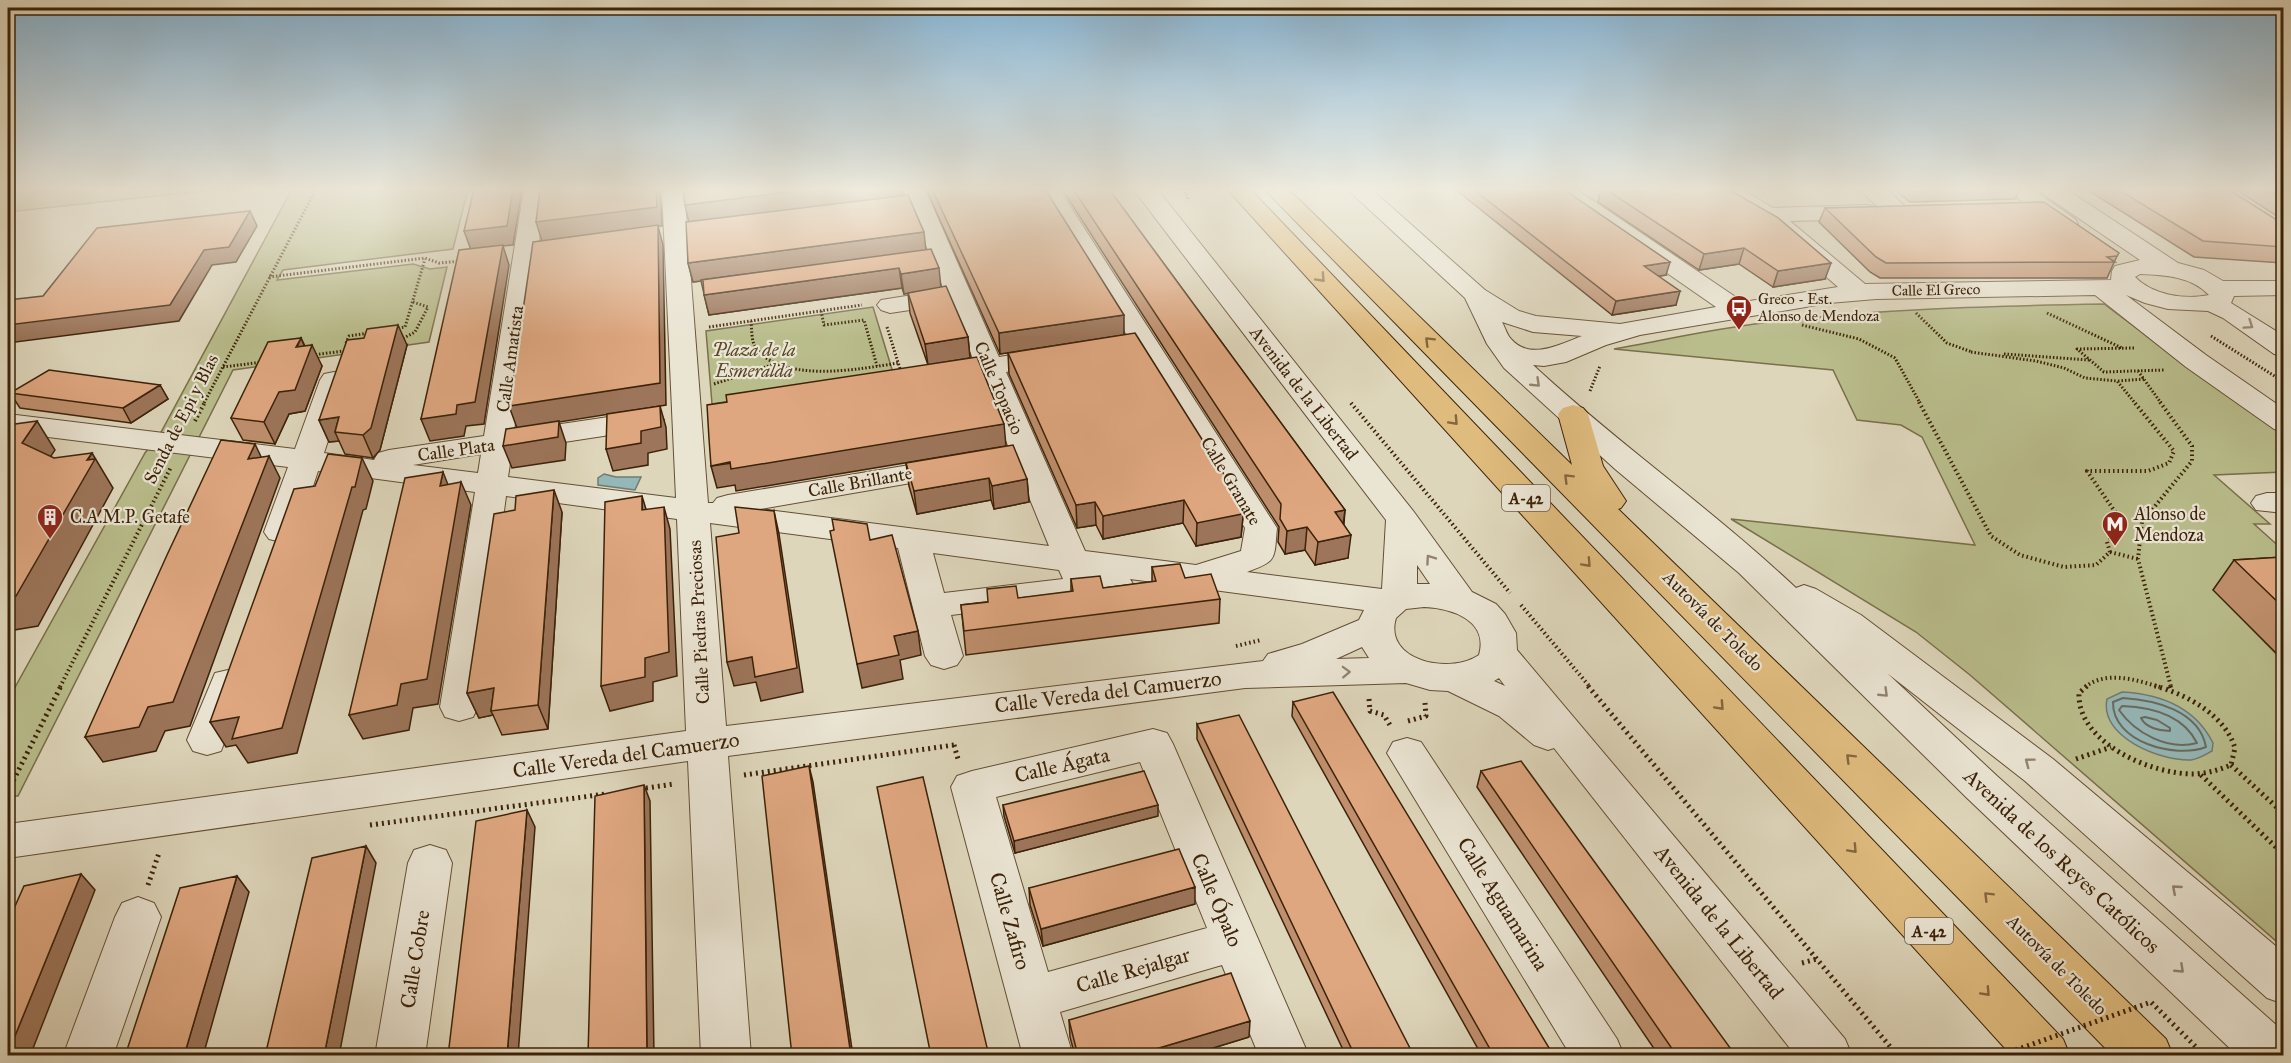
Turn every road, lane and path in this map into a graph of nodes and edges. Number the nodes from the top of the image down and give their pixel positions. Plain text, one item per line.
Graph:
1 (290, 239) edge
2 (537, 239) edge
3 (677, 239) edge
4 (926, 239) edge
5 (1079, 239) edge
6 (1185, 239) edge
7 (1284, 239) edge
8 (1325, 239) edge
9 (1413, 239) edge
10 (1633, 239) edge
11 (1797, 239) edge
12 (2089, 239) edge
13 (2117, 239) edge
14 (537, 251) junction
15 (425, 258) junction
16 (461, 261) joint
17 (2170, 269) junction
18 (269, 277) junction
19 (2130, 278) junction
20 (2100, 288) junction
21 (2283, 288) edge
22 (1859, 292) junction
23 (959, 295) junction
24 (1476, 295) junction
25 (2215, 296) junction
26 (413, 302) junction
27 (1918, 306) dead end
28 (2037, 308) dead end
29 (881, 309) junction
30 (1737, 310) junction
31 (821, 311) junction
32 (751, 321) junction
33 (1535, 324) junction
34 (1795, 324) dead end
35 (1637, 328) junction
36 (394, 329) edge
37 (681, 331) junction
38 (371, 333) edge
39 (2206, 333) dead end
40 (397, 340) edge
41 (1145, 342) junction
42 (1500, 344) junction
43 (2122, 348) junction
44 (2134, 348) dead end
45 (2283, 348) edge
46 (339, 351) joint
47 (1971, 352) junction
48 (1562, 354) junction
49 (1605, 357) dead end
50 (2090, 360) junction
51 (267, 361) edge
52 (778, 363) junction
53 (877, 366) junction
54 (223, 367) junction
55 (990, 367) junction
56 (2165, 370) dead end
57 (2138, 371) junction
58 (901, 372) junction
59 (2144, 379) junction
60 (2117, 381) junction
61 (2283, 382) edge
62 (1350, 402) dead end
63 (693, 404) junction
64 (1584, 405) junction
65 (8, 423) edge
66 (2283, 423) edge
67 (183, 444) junction
68 (497, 444) junction
69 (1004, 458) junction
70 (348, 465) junction
71 (303, 466) junction
72 (490, 484) junction
73 (693, 511) junction
74 (1402, 519) junction
75 (912, 539) junction
76 (1640, 549) junction
77 (2110, 552) junction
78 (2138, 559) junction
79 (270, 562) edge
80 (1077, 573) junction
81 (1197, 576) junction
82 (1459, 600) junction
83 (930, 606) junction
84 (1388, 609) junction
85 (239, 651) edge
86 (1499, 653) junction
87 (944, 656) dead end
88 (1871, 659) junction
89 (1245, 675) junction
90 (1429, 682) junction
91 (2171, 690) junction
92 (1369, 692) dead end
93 (459, 707) dead end
94 (207, 740) dead end
95 (1398, 740) junction
96 (706, 744) junction
97 (1153, 744) joint
98 (2231, 765) junction
99 (2200, 775) junction
100 (972, 787) joint
101 (1611, 788) junction
102 (8, 791) edge
103 (2283, 814) edge
104 (8, 841) edge
105 (2283, 855) edge
106 (430, 863) dead end
107 (138, 917) dead end
108 (1234, 942) junction
109 (2283, 983) edge
110 (1032, 998) junction
111 (88, 1056) edge
112 (400, 1056) edge
113 (726, 1056) edge
114 (1048, 1056) edge
115 (1284, 1056) edge
116 (1599, 1056) edge
117 (1827, 1056) edge
118 (1898, 1056) edge
119 (1999, 1056) edge
120 (2045, 1056) edge
121 (2148, 1056) edge
122 (2205, 1056) edge
123 (2274, 1056) edge

1 - 18 path, Senda de Epi y Blas
2 - 14 street, Calle Amatista
3 - 37 street, Calle Piedras Preciosas
4 - 23 street, Calle Topacio
5 - 41 street, Calle Granate
6 - 74 street, Avenida de la Libertad
7 -> 120 highway, A-42
76 -> 8 highway, Autovía de Toledo / A-42
9 - 24 street, Avenida de los Reyes Católicos
10 - 30 street
11 - 22 street
12 - 19 street
13 - 17 street
14 - 16 street
14 - 68 street, Calle Amatista
15 - 16 path
15 - 18 path
15 - 26 path
17 - 19 street, Calle El Greco
17 - 25 street
18 - 54 path, Senda de Epi y Blas
19 - 20 street, Calle El Greco
19 - 25 street
20 - 22 street, Calle El Greco
20 - 66 street
21 - 25 street
22 - 30 street, Calle El Greco
23 - 29 street
23 - 55 street, Calle Topacio
24 - 33 street, Avenida de los Reyes Católicos
24 - 42 street, Avenida de los Reyes Católicos
25 -> 45 street
26 - 36 path
26 - 40 path
27 - 47 path
28 - 43 path
29 - 31 path
29 - 58 path
30 - 35 street, Calle El Greco
31 - 32 path
31 - 53 path
32 - 37 path
32 - 52 path
33 - 35 street, Avenida de los Reyes Católicos
33 - 42 street
33 - 48 street
34 - 77 path
35 - 48 street
37 - 63 street, Calle Piedras Preciosas
38 - 46 path
39 - 61 path
41 - 55 street
41 - 81 street, Calle Granate
42 - 48 street
42 -> 64 street, Avenida de los Reyes Católicos
43 - 44 path
43 - 50 path
46 - 71 street
47 - 50 path
47 - 60 path
48 - 64 street
49 - 64 path
50 - 57 path
51 - 54 path
52 - 53 path
52 - 63 path
53 - 58 path
54 - 67 path, Senda de Epi y Blas
55 - 58 street
55 - 69 street, Calle Topacio
56 - 57 path
57 - 59 path
59 - 60 path
59 - 78 path
60 - 77 path
62 - 118 path
63 - 68 street, Calle Plata
63 - 73 street, Calle Piedras Preciosas
64 - 76 highway
64 - 88 street, Avenida de los Reyes Católicos
65 - 67 street
67 - 71 street
67 - 102 path, Senda de Epi y Blas
68 - 70 street, Calle Plata
68 - 72 street, Calle Amatista
69 - 73 street, Calle Brillante
69 - 80 street, Calle Topacio
70 - 71 street
70 - 72 street
71 - 79 street
72 - 73 street
72 - 93 street, Calle Amatista
73 - 75 street
73 - 96 street, Calle Piedras Preciosas
82 -> 74 street, Avenida de la Libertad
74 - 84 street
75 - 80 street
75 - 83 street
121 -> 76 highway, Autovía de Toledo / A-42
77 - 78 path
78 - 91 path
80 - 81 street
80 - 83 street
81 - 84 street
82 - 84 street
82 - 86 street
83 - 87 street
84 - 89 street, Calle Vereda del Camuerzo
84 - 90 street
85 - 94 street
86 - 90 street
86 - 101 street, Avenida de la Libertad
109 -> 88 street, Avenida de los Reyes Católicos
88 -> 123 street, Avenida de los Reyes Católicos
89 -> 90 street, Calle Vereda del Camuerzo
89 - 96 street, Calle Vereda del Camuerzo
90 - 95 path
90 - 101 street, Avenida de la Libertad
91 - 98 path
91 - 99 path
92 - 95 path
95 - 116 street, Calle Aguamarina
96 - 104 street, Calle Vereda del Camuerzo
96 - 113 street, Calle Piedras Preciosas
97 - 100 street, Calle Ágata
97 - 108 street, Calle Ópalo
98 - 99 path
98 - 103 path
99 - 105 path
100 - 110 street, Calle Zafiro
101 - 117 street, Avenida de la Libertad
106 - 112 street, Calle Cobre
107 - 111 street
108 - 110 street, Calle Rejalgar
108 - 115 street, Calle Ópalo
110 - 114 street, Calle Zafiro
119 - 122 path, bridge

